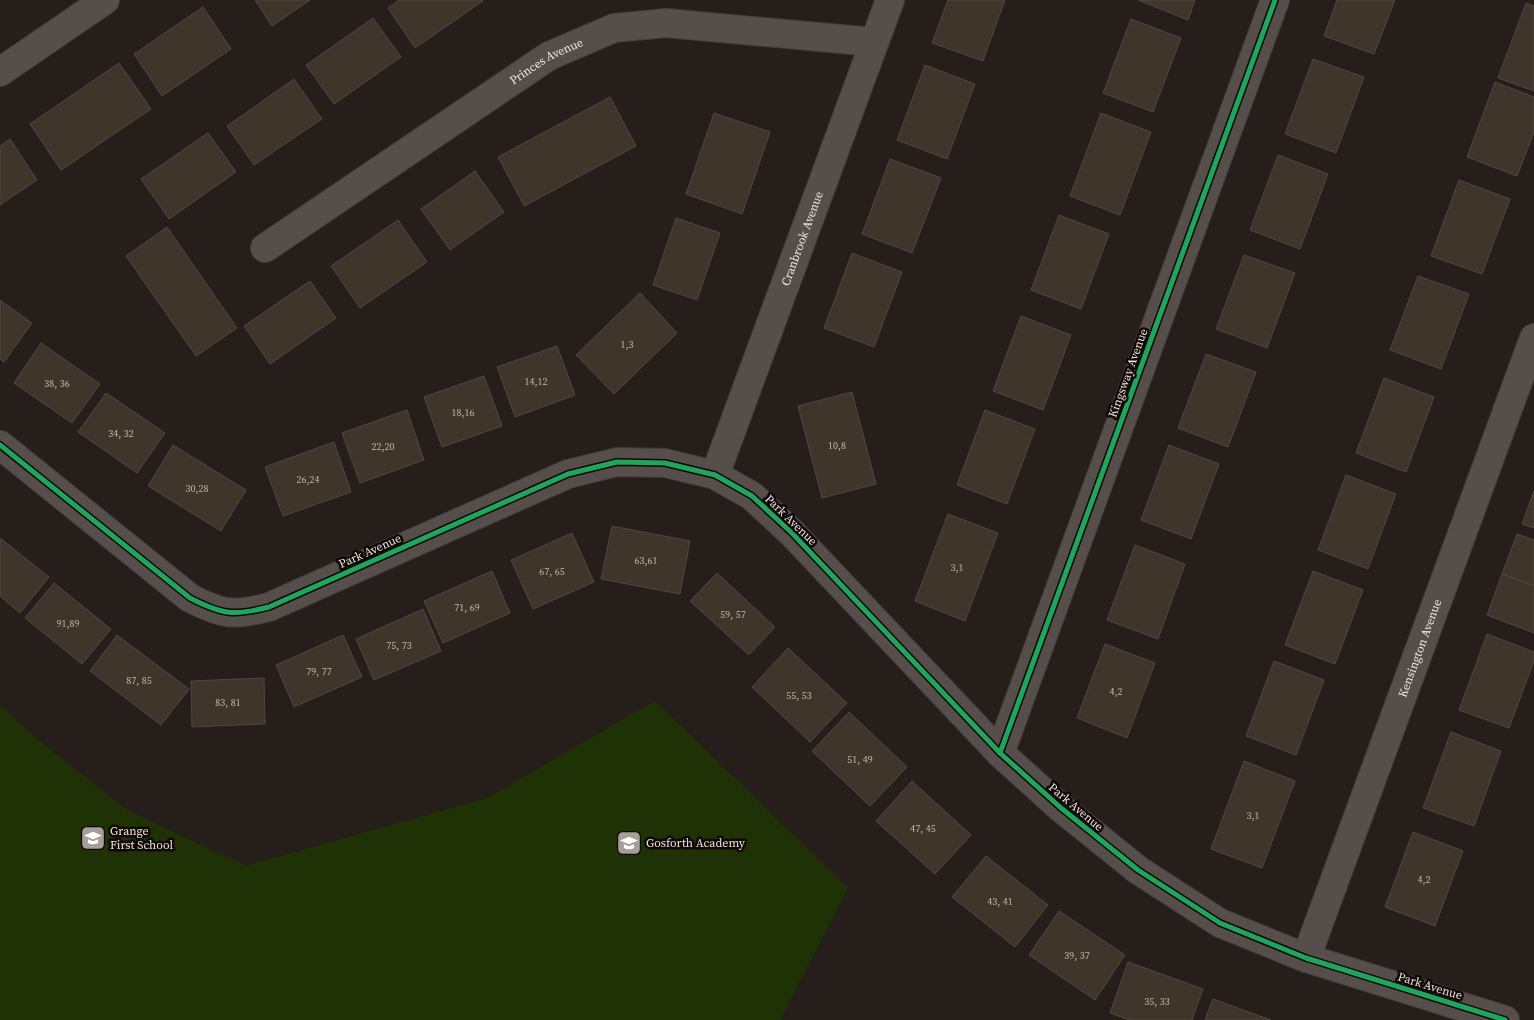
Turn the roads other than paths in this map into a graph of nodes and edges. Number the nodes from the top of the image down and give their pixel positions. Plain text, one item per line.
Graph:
1 (105, 0) edge
2 (890, 0) edge
3 (1276, 0) edge
4 (874, 42) junction
5 (0, 72) edge
6 (265, 248) dead end
7 (1534, 338) edge
8 (0, 445) edge
9 (715, 476) junction
10 (1000, 753) junction
11 (1306, 958) junction
12 (1505, 1020) edge

1 - 5 street
2 - 4 street, Cranbrook Avenue
3 - 10 street, Kingsway Avenue
4 - 6 street, Princes Avenue
4 - 9 street, Cranbrook Avenue
7 - 11 street, Kensington Avenue
8 - 9 street, Park Avenue
9 - 10 street, Park Avenue
10 - 11 street, Park Avenue
11 - 12 street, Park Avenue

